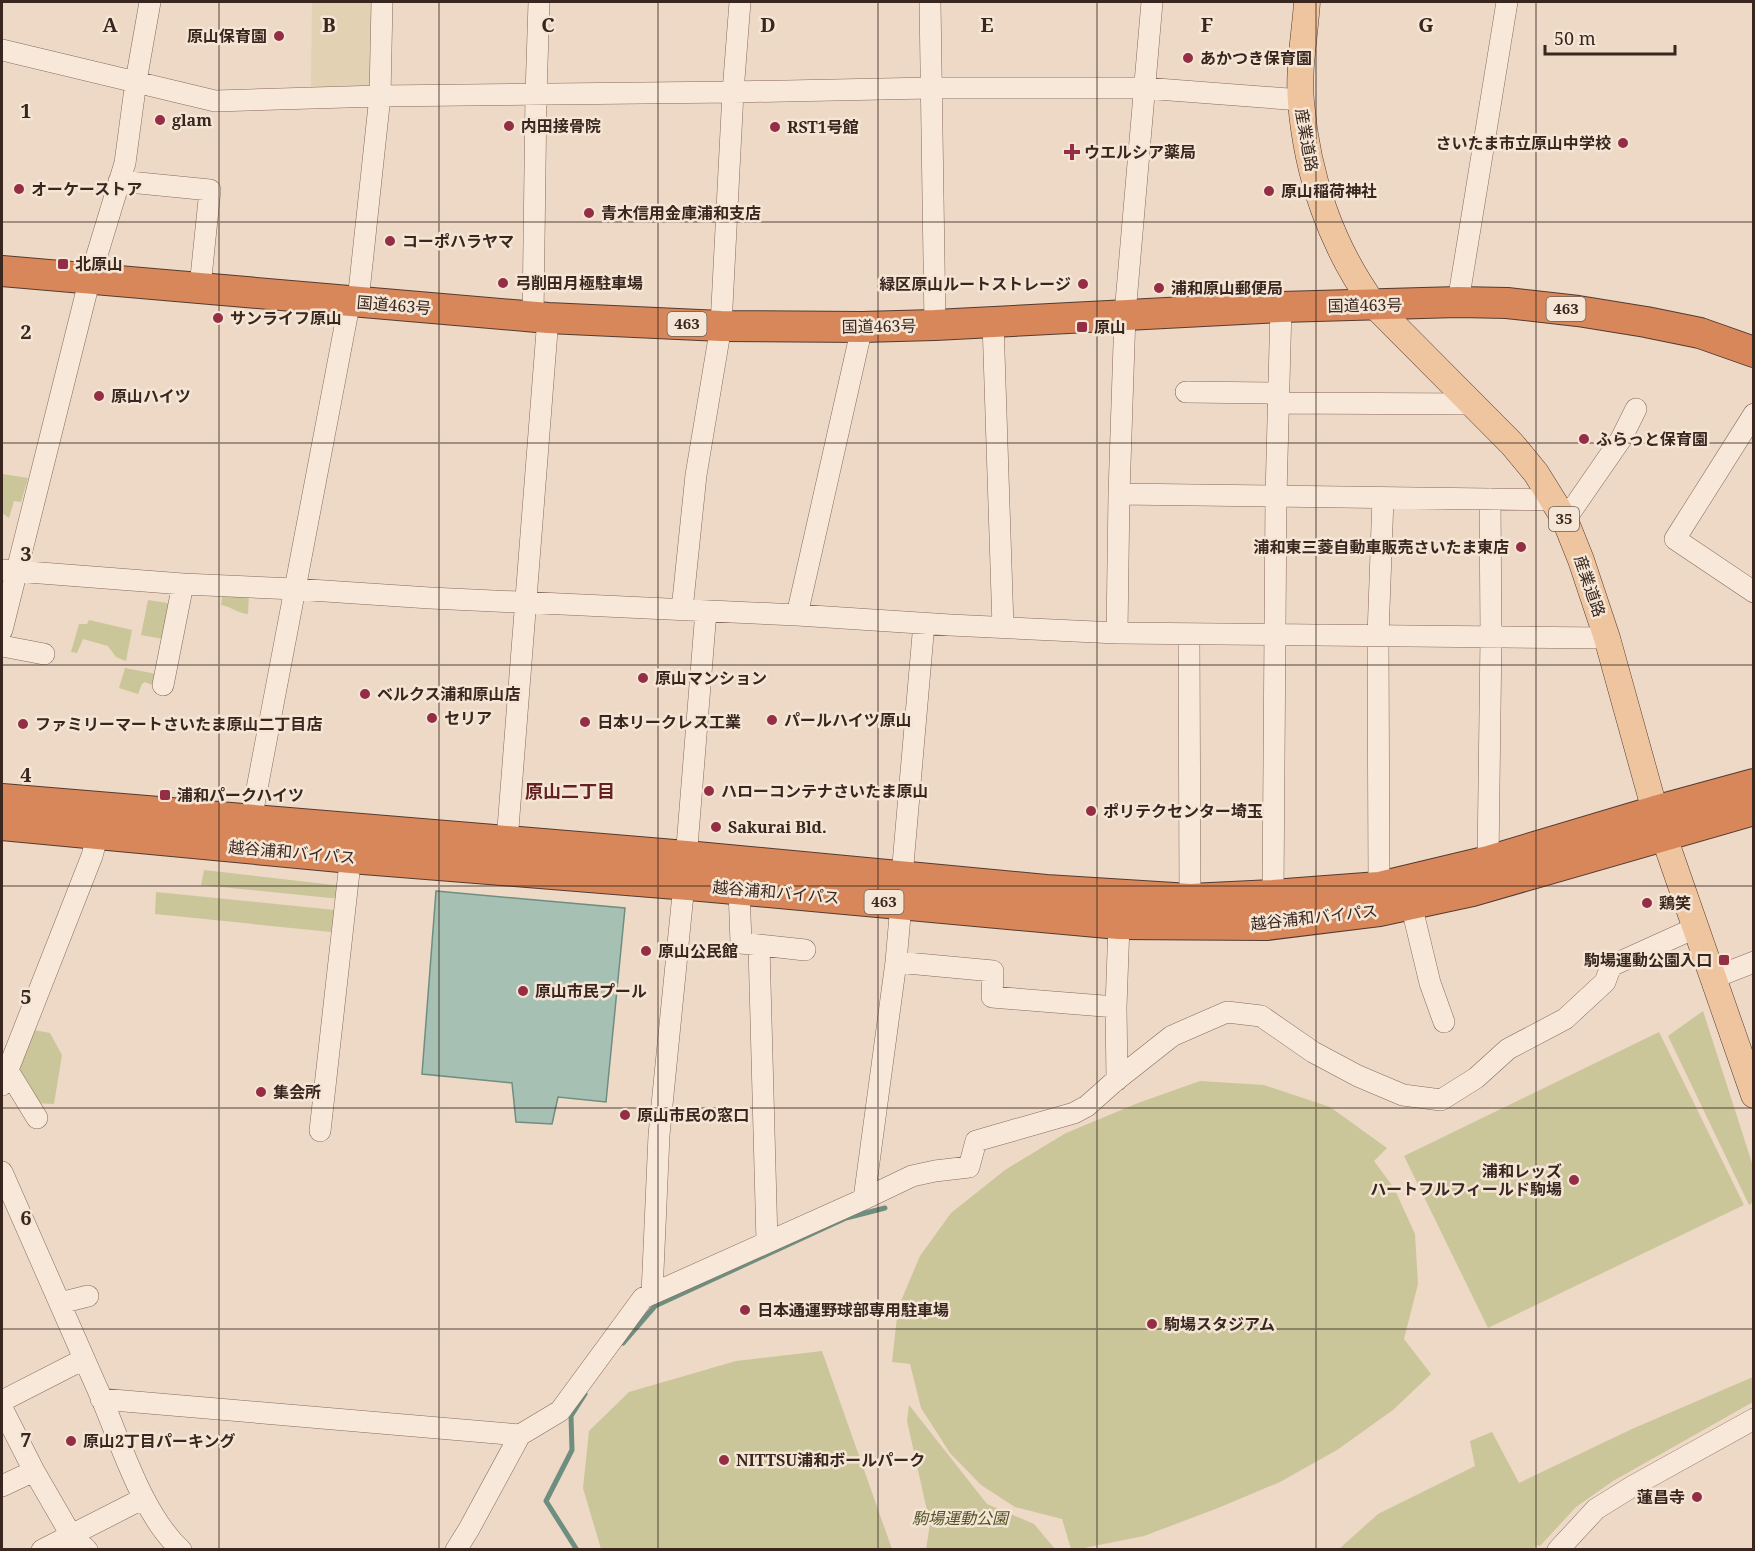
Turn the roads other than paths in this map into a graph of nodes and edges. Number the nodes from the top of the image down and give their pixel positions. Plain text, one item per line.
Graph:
1 (150, 2) edge
2 (382, 2) edge
3 (539, 2) edge
4 (740, 2) edge
5 (930, 2) edge
6 (1152, 2) edge
7 (1307, 2) edge
8 (1507, 2) edge
9 (2, 50) edge
10 (136, 81) junction
11 (930, 88) junction
12 (1144, 88) junction
13 (734, 92) junction
14 (536, 95) junction
15 (380, 96) junction
16 (1301, 100) junction
17 (120, 181) junction
18 (2, 271) edge
19 (90, 278) junction
20 (200, 288) junction
21 (354, 301) junction
22 (1458, 302) junction
23 (1374, 305) junction
24 (1281, 307) junction
25 (1125, 314) junction
26 (540, 317) junction
27 (993, 322) junction
28 (934, 325) junction
29 (721, 326) junction
30 (862, 327) junction
31 (1754, 352) edge
32 (1186, 392) dead end
33 (1278, 398) junction
34 (1472, 404) junction
35 (1636, 409) dead end
36 (1754, 414) edge
37 (1119, 494) junction
38 (1276, 496) junction
39 (1383, 498) junction
40 (1490, 499) junction
41 (1559, 510) junction
42 (8, 571) edge
43 (183, 584) junction
44 (1752, 587) edge
45 (295, 589) junction
46 (525, 603) junction
47 (682, 610) junction
48 (706, 611) junction
49 (797, 615) junction
50 (924, 623) junction
51 (1003, 627) junction
52 (2, 630) edge
53 (1117, 633) junction
54 (1189, 634) junction
55 (1274, 635) junction
56 (1378, 636) junction
57 (1491, 637) junction
58 (1607, 638) junction
59 (2, 646) edge
60 (44, 654) dead end
61 (164, 685) dead end
62 (1754, 784) edge
63 (2, 800) edge
64 (1754, 810) edge
65 (251, 820) junction
66 (1659, 824) junction
67 (2, 825) edge
68 (98, 833) junction
69 (507, 841) junction
70 (352, 844) junction
71 (1488, 861) junction
72 (685, 870) junction
73 (1378, 887) junction
74 (740, 889) junction
75 (901, 890) junction
76 (1273, 895) junction
77 (1190, 899) junction
78 (1411, 904) junction
79 (1119, 924) junction
80 (1695, 928) junction
81 (759, 946) junction
82 (805, 950) dead end
83 (897, 962) junction
84 (1754, 962) edge
85 (1713, 978) junction
86 (1116, 1007) junction
87 (1444, 1022) dead end
88 (4, 1077) edge
89 (1117, 1080) junction
90 (1754, 1095) edge
91 (37, 1118) dead end
92 (320, 1131) dead end
93 (2, 1172) edge
94 (864, 1199) junction
95 (767, 1242) junction
96 (652, 1294) junction
97 (88, 1296) dead end
98 (60, 1303) junction
99 (84, 1359) junction
100 (101, 1399) junction
101 (2, 1401) edge
102 (2, 1408) edge
103 (1754, 1419) edge
104 (520, 1436) junction
105 (34, 1471) junction
106 (2, 1486) edge
107 (144, 1498) junction
108 (71, 1535) junction
109 (42, 1550) edge
110 (87, 1550) edge
111 (181, 1550) edge
112 (456, 1550) edge
113 (1558, 1550) edge

1 - 10 street
2 - 15 street
3 - 14 street
4 - 13 street
5 - 11 street
6 - 12 street
7 - 16 main road, 産業道路 / 35
8 - 22 street
9 - 10 street
10 - 15 street
10 - 17 street
11 - 12 street
11 - 13 street
11 - 28 street
12 - 16 street
12 - 25 street
13 - 14 street
13 - 29 street
14 - 15 street
14 - 26 street
15 - 21 street
16 - 23 main road, 産業道路 / 35
17 - 19 street
17 - 20 street
18 - 19 highway, 国道463号 / 463
19 - 20 highway, 国道463号 / 463
19 - 42 street
20 - 21 highway, 国道463号 / 463
21 - 26 highway, 国道463号 / 463
21 - 45 street
22 - 23 highway, 国道463号 / 463
22 - 31 highway, 国道463号 / 463
23 - 24 highway, 国道463号 / 463
23 - 34 main road, 産業道路 / 35
24 - 25 highway, 国道463号 / 463
24 - 33 street
25 - 27 highway, 国道463号 / 463
25 - 37 street
26 - 29 highway, 国道463号 / 463
26 - 46 street
27 - 28 highway, 国道463号 / 463
27 - 51 street
28 - 30 highway, 国道463号 / 463
29 - 30 highway, 国道463号 / 463
29 - 47 street
30 - 49 street
32 - 33 street
33 - 34 street
33 - 38 street
34 - 41 main road, 産業道路 / 35
35 - 41 street
36 - 44 street
37 - 38 street
37 - 53 street
38 - 39 street
38 - 55 street
39 - 40 street
39 - 56 street
40 - 41 street
40 - 57 street
41 - 58 main road, 産業道路 / 35
42 - 43 street
42 - 52 street
43 - 45 street
43 - 61 street
45 - 46 street
45 - 65 street
46 - 47 street
46 - 69 street
47 - 48 street
48 - 49 street
48 - 72 street
49 - 50 street
50 - 51 street
50 - 75 street
51 - 53 street
53 - 54 street
54 - 55 street
54 - 77 street
55 - 56 street
55 - 76 street
56 - 57 street
56 - 73 street
57 - 58 street
57 - 71 street
58 - 66 main road, 産業道路 / 35
59 - 60 street
62 - 66 highway, 越谷浦和バイパス / 463
63 - 65 highway, 越谷浦和バイパス / 463
64 - 66 highway, 越谷浦和バイパス / 463
65 - 70 highway, 越谷浦和バイパス / 463
66 - 71 highway, 越谷浦和バイパス / 463
66 - 78 highway, 越谷浦和バイパス / 463
66 - 80 main road, 産業道路 / 35
67 - 68 highway, 越谷浦和バイパス / 463
68 - 70 highway, 越谷浦和バイパス / 463
68 - 88 street
69 - 70 highway, 越谷浦和バイパス / 463
69 - 72 highway, 越谷浦和バイパス / 463
70 - 72 highway, 越谷浦和バイパス / 463
70 - 92 street
71 - 73 highway, 越谷浦和バイパス / 463
72 - 74 highway, 越谷浦和バイパス / 463
72 - 75 highway, 越谷浦和バイパス / 463
72 - 96 street
73 - 76 highway, 越谷浦和バイパス / 463
74 - 75 highway, 越谷浦和バイパス / 463
74 - 81 street
75 - 77 highway, 越谷浦和バイパス / 463
75 - 79 highway, 越谷浦和バイパス / 463
75 - 83 street
76 - 77 highway, 越谷浦和バイパス / 463
78 - 79 highway, 越谷浦和バイパス / 463
78 - 87 street
79 - 86 street
80 - 85 main road, 産業道路 / 35
80 - 89 street
81 - 82 street
81 - 95 street
83 - 86 street
83 - 94 street
84 - 85 street
85 - 90 main road, 産業道路 / 35
86 - 89 street
88 - 91 street
89 - 94 street
93 - 98 street
94 - 95 street
95 - 96 street
96 - 104 street
97 - 98 street
98 - 99 street
99 - 100 street
99 - 101 street
100 - 104 street
100 - 107 street
102 - 105 street
103 - 113 street
104 - 112 street
105 - 106 street
105 - 108 street
107 - 108 street
107 - 111 street
108 - 109 street
108 - 110 street

